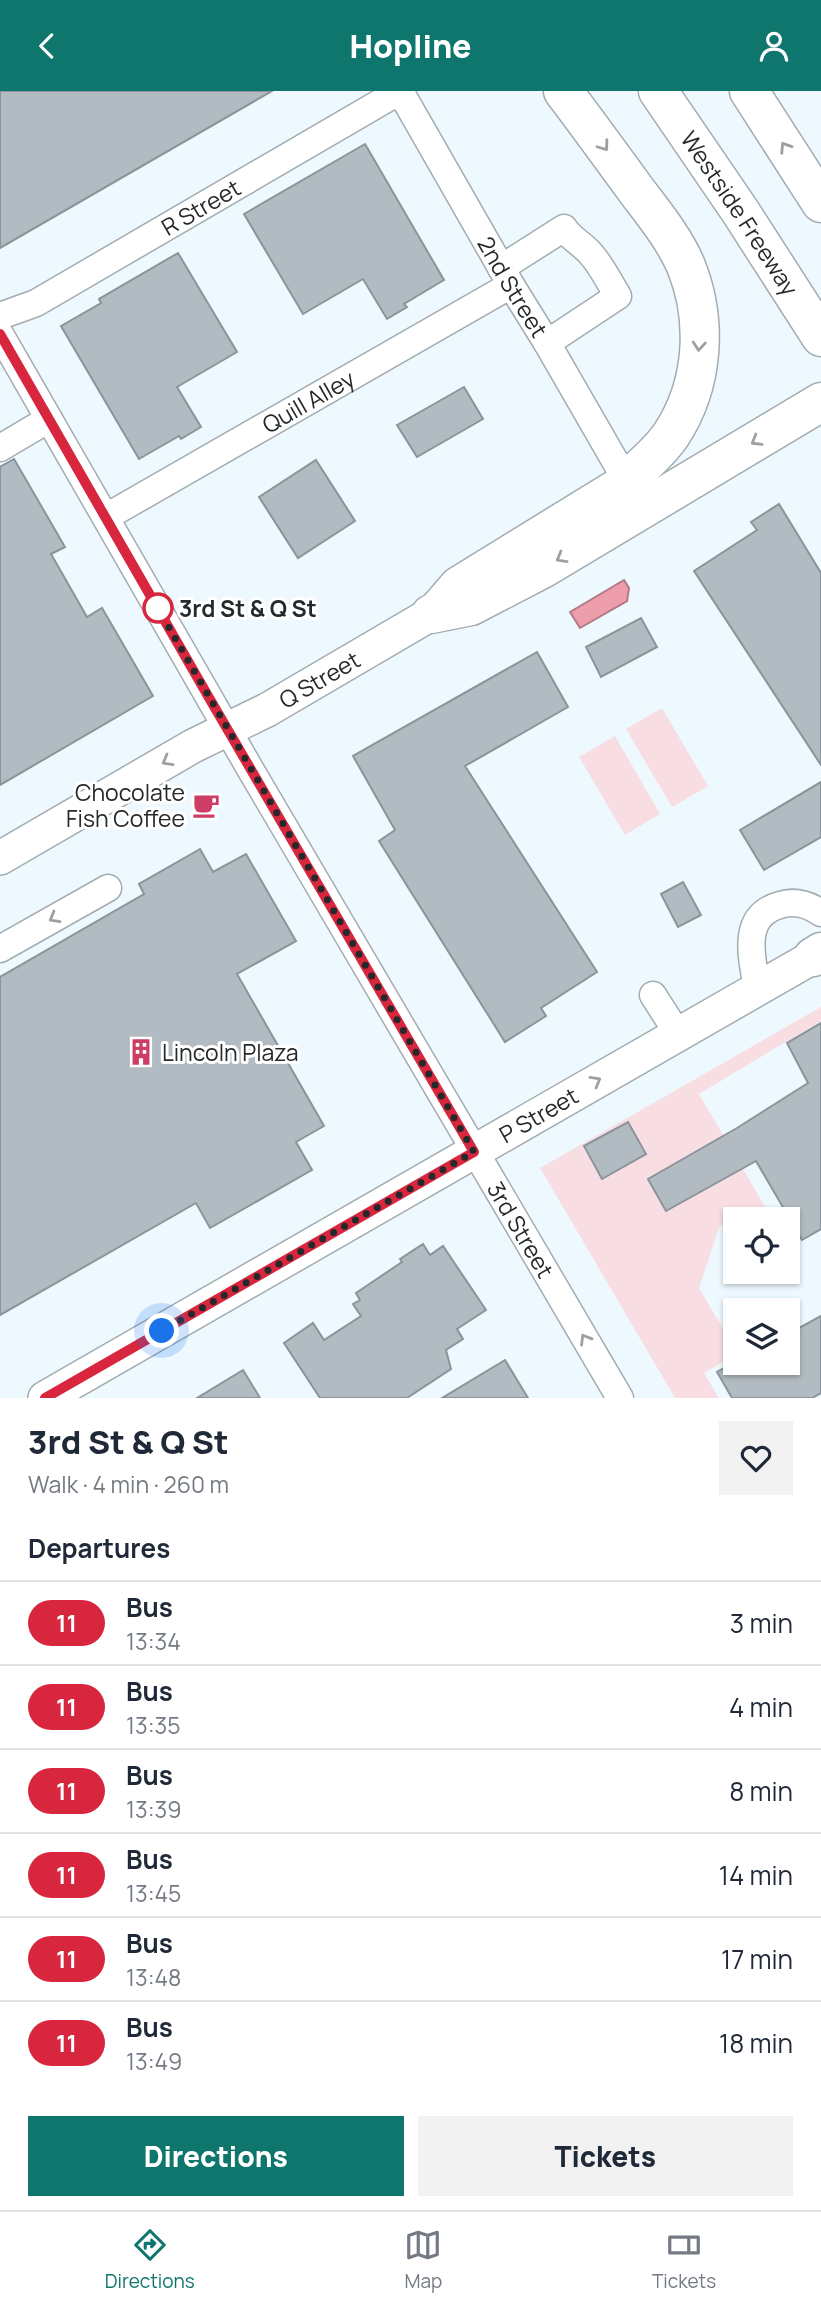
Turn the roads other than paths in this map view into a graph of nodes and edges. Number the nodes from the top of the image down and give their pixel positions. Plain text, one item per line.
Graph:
1 (400, 91) edge
2 (563, 91) edge
3 (650, 91) edge
4 (658, 91) edge
5 (749, 91) edge
6 (680, 126) junction
7 (821, 203) edge
8 (506, 277) junction
9 (0, 316) edge
10 (0, 334) edge
11 (821, 337) edge
12 (547, 342) junction
13 (818, 404) edge
14 (45, 412) junction
15 (0, 428) edge
16 (0, 447) edge
17 (626, 480) junction
18 (106, 517) junction
19 (431, 614) junction
20 (227, 729) junction
21 (0, 858) edge
22 (108, 888) dead end
23 (821, 913) edge
24 (0, 949) edge
25 (819, 955) edge
26 (757, 988) junction
27 (653, 995) dead end
28 (678, 1034) junction
29 (474, 1152) junction
30 (64, 1394) edge
31 (620, 1398) edge

1 - 8 street, 2nd Street
1 - 9 street, R Street
2 -> 17 highway
3 - 6 highway
4 - 6 highway, Westside Freeway
7 -> 5 highway
6 - 11 highway, Westside Freeway
8 - 12 street, 2nd Street
8 - 12 street, Quill Alley
8 - 18 street, Quill Alley
10 - 14 street, 3rd Street
12 - 17 street, 2nd Street
13 -> 19 highway
14 - 15 street
14 - 16 street
14 - 18 street, 3rd Street
17 - 19 main road, Q Street
18 - 20 street, 3rd Street
19 - 20 main road, Q Street
20 -> 21 main road, Q Street
20 - 29 street, 3rd Street
22 -> 24 street
23 - 26 street
25 - 26 main road, P Street
26 - 28 main road, P Street
27 - 28 street
29 -> 28 main road, P Street
29 - 30 main road, P Street
31 -> 29 street, 3rd Street

